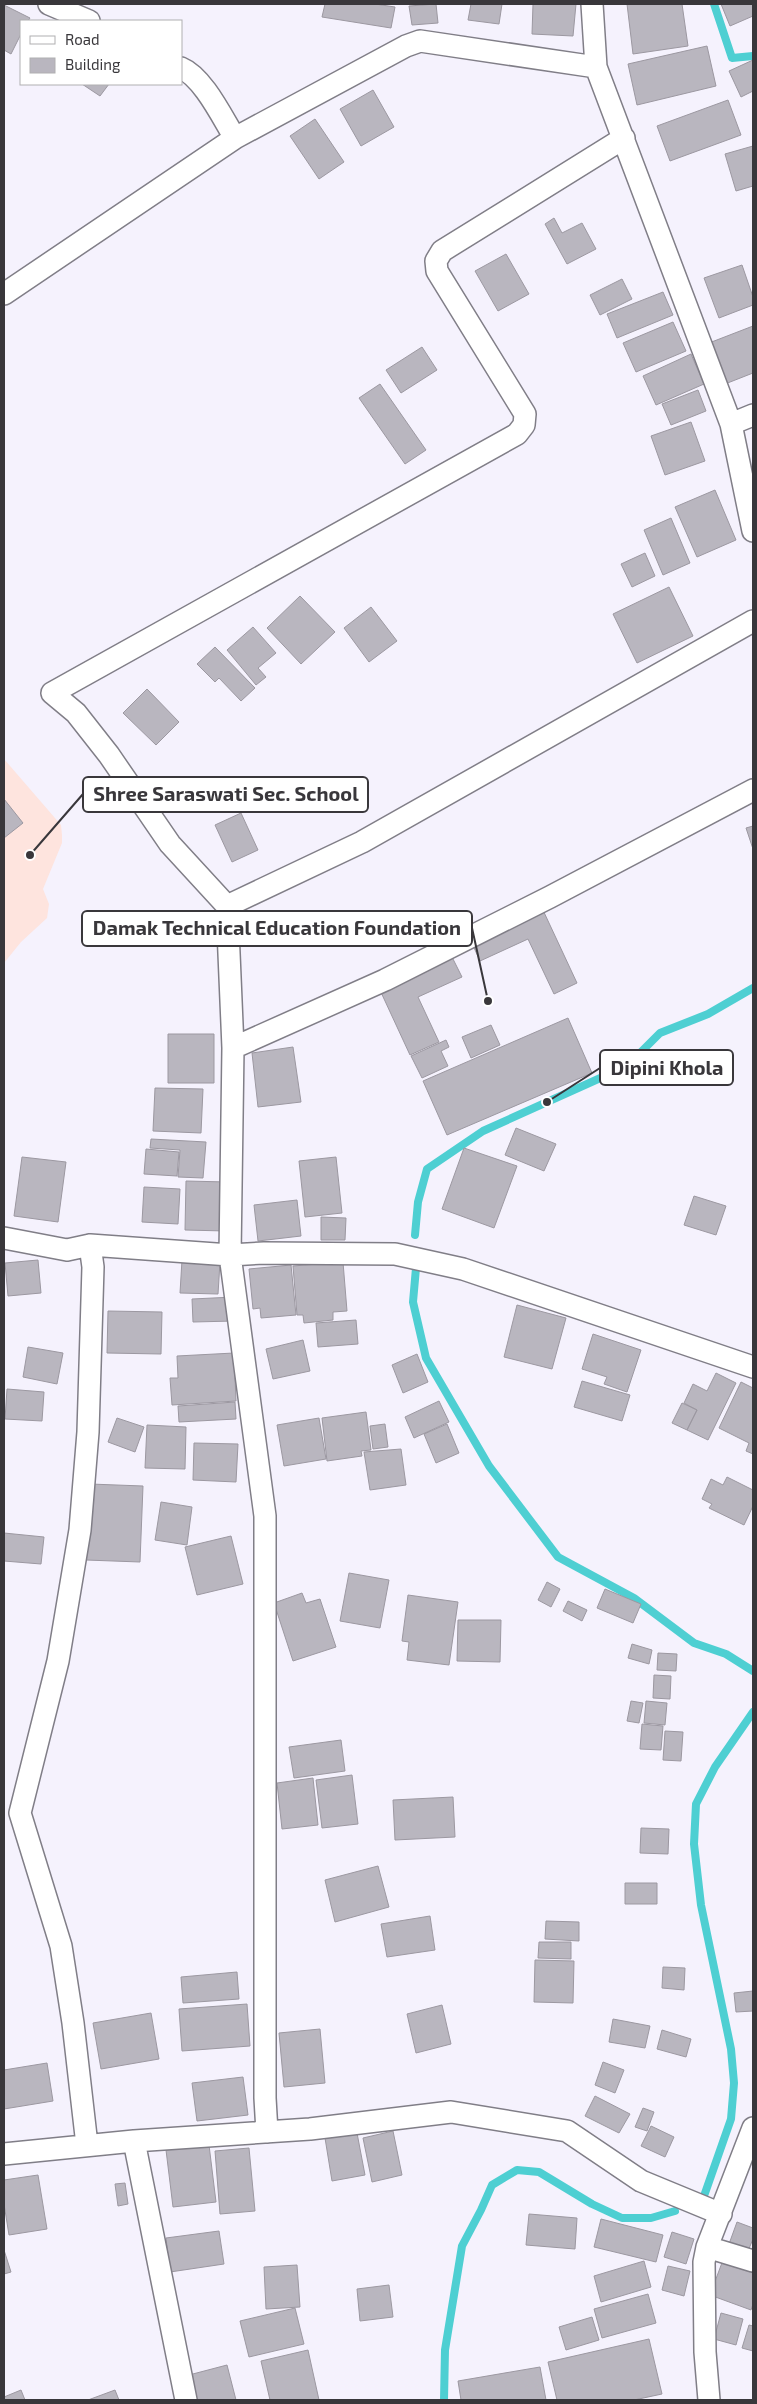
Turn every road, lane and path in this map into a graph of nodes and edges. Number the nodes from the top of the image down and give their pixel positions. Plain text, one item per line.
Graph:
1 (49, 4) edge
2 (592, 4) edge
3 (87, 20) edge
4 (596, 67) junction
5 (182, 68) edge
6 (235, 138) junction
7 (624, 138) junction
8 (4, 294) edge
9 (753, 415) edge
10 (731, 424) junction
11 (753, 531) edge
12 (753, 621) edge
13 (753, 790) edge
14 (227, 906) junction
15 (233, 1048) junction
16 (4, 1238) edge
17 (90, 1245) junction
18 (230, 1255) junction
19 (753, 1368) edge
20 (753, 2128) edge
21 (268, 2132) junction
22 (134, 2141) junction
23 (87, 2145) junction
24 (4, 2154) edge
25 (721, 2214) junction
26 (707, 2247) junction
27 (753, 2261) edge
28 (186, 2400) edge
29 (709, 2400) edge

1 - 3 street
2 - 4 street
4 - 6 street
4 - 7 street
5 - 6 street
6 - 8 street
7 - 10 street
7 - 14 street
9 - 10 street
10 - 11 street
12 - 14 street
13 - 15 street
14 - 15 street
15 - 18 street
16 - 17 street
17 - 18 street
17 - 23 street
18 - 19 street
18 - 21 street
20 - 25 street
21 - 22 street
21 - 25 street
22 - 23 street
22 - 28 street
23 - 24 street
25 - 26 street
26 - 27 street
26 - 29 street

